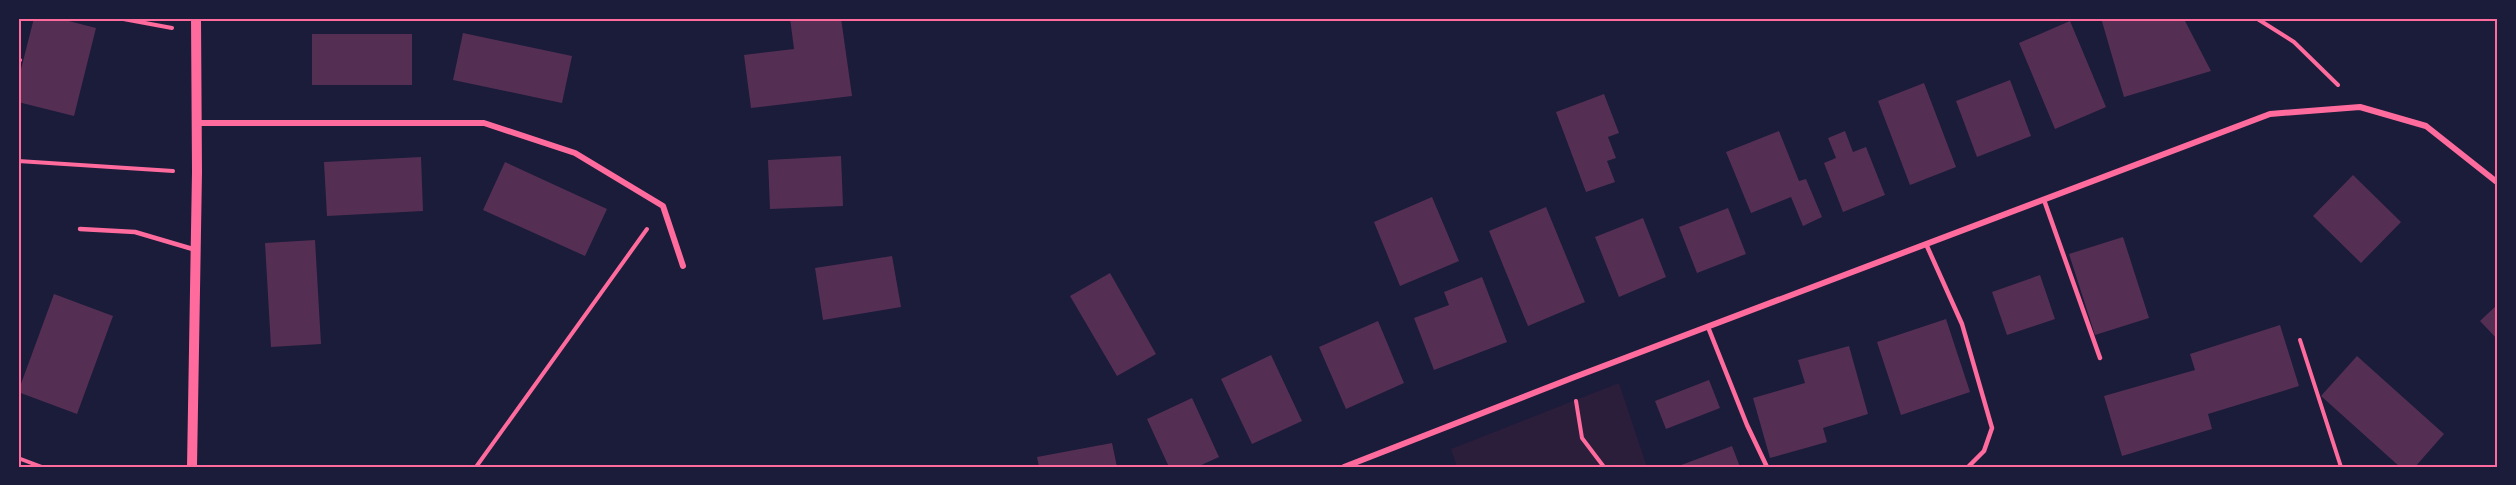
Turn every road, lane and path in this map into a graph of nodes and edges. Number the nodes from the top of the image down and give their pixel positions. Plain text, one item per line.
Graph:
1 (118, 18) edge
2 (196, 18) edge
3 (2256, 18) edge
4 (196, 32) junction
5 (2360, 107) junction
6 (197, 123) junction
7 (18, 161) edge
8 (197, 172) junction
9 (2498, 183) edge
10 (2044, 200) junction
11 (663, 206) junction
12 (80, 229) dead end
13 (1926, 244) junction
14 (196, 250) junction
15 (683, 266) dead end
16 (1708, 327) junction
17 (2300, 340) dead end
18 (2100, 358) dead end
19 (1572, 378) junction
20 (18, 458) edge
21 (42, 467) edge
22 (192, 467) edge
23 (476, 467) edge
24 (1344, 467) edge
25 (1604, 467) edge
26 (1767, 467) edge
27 (1968, 467) edge
28 (2341, 467) edge

1 - 4 path
2 - 4 street
3 - 5 path
4 - 6 street
5 - 9 street
5 - 10 street
6 - 8 street
6 - 11 street
7 - 8 path
8 - 14 street
10 - 13 street
10 - 18 lane
11 - 15 street
11 - 23 path
12 - 14 lane
13 - 16 street
13 - 27 lane
14 - 22 street
16 - 19 street
16 - 26 lane
17 - 28 path
19 - 24 street
19 - 25 path
20 - 21 path

